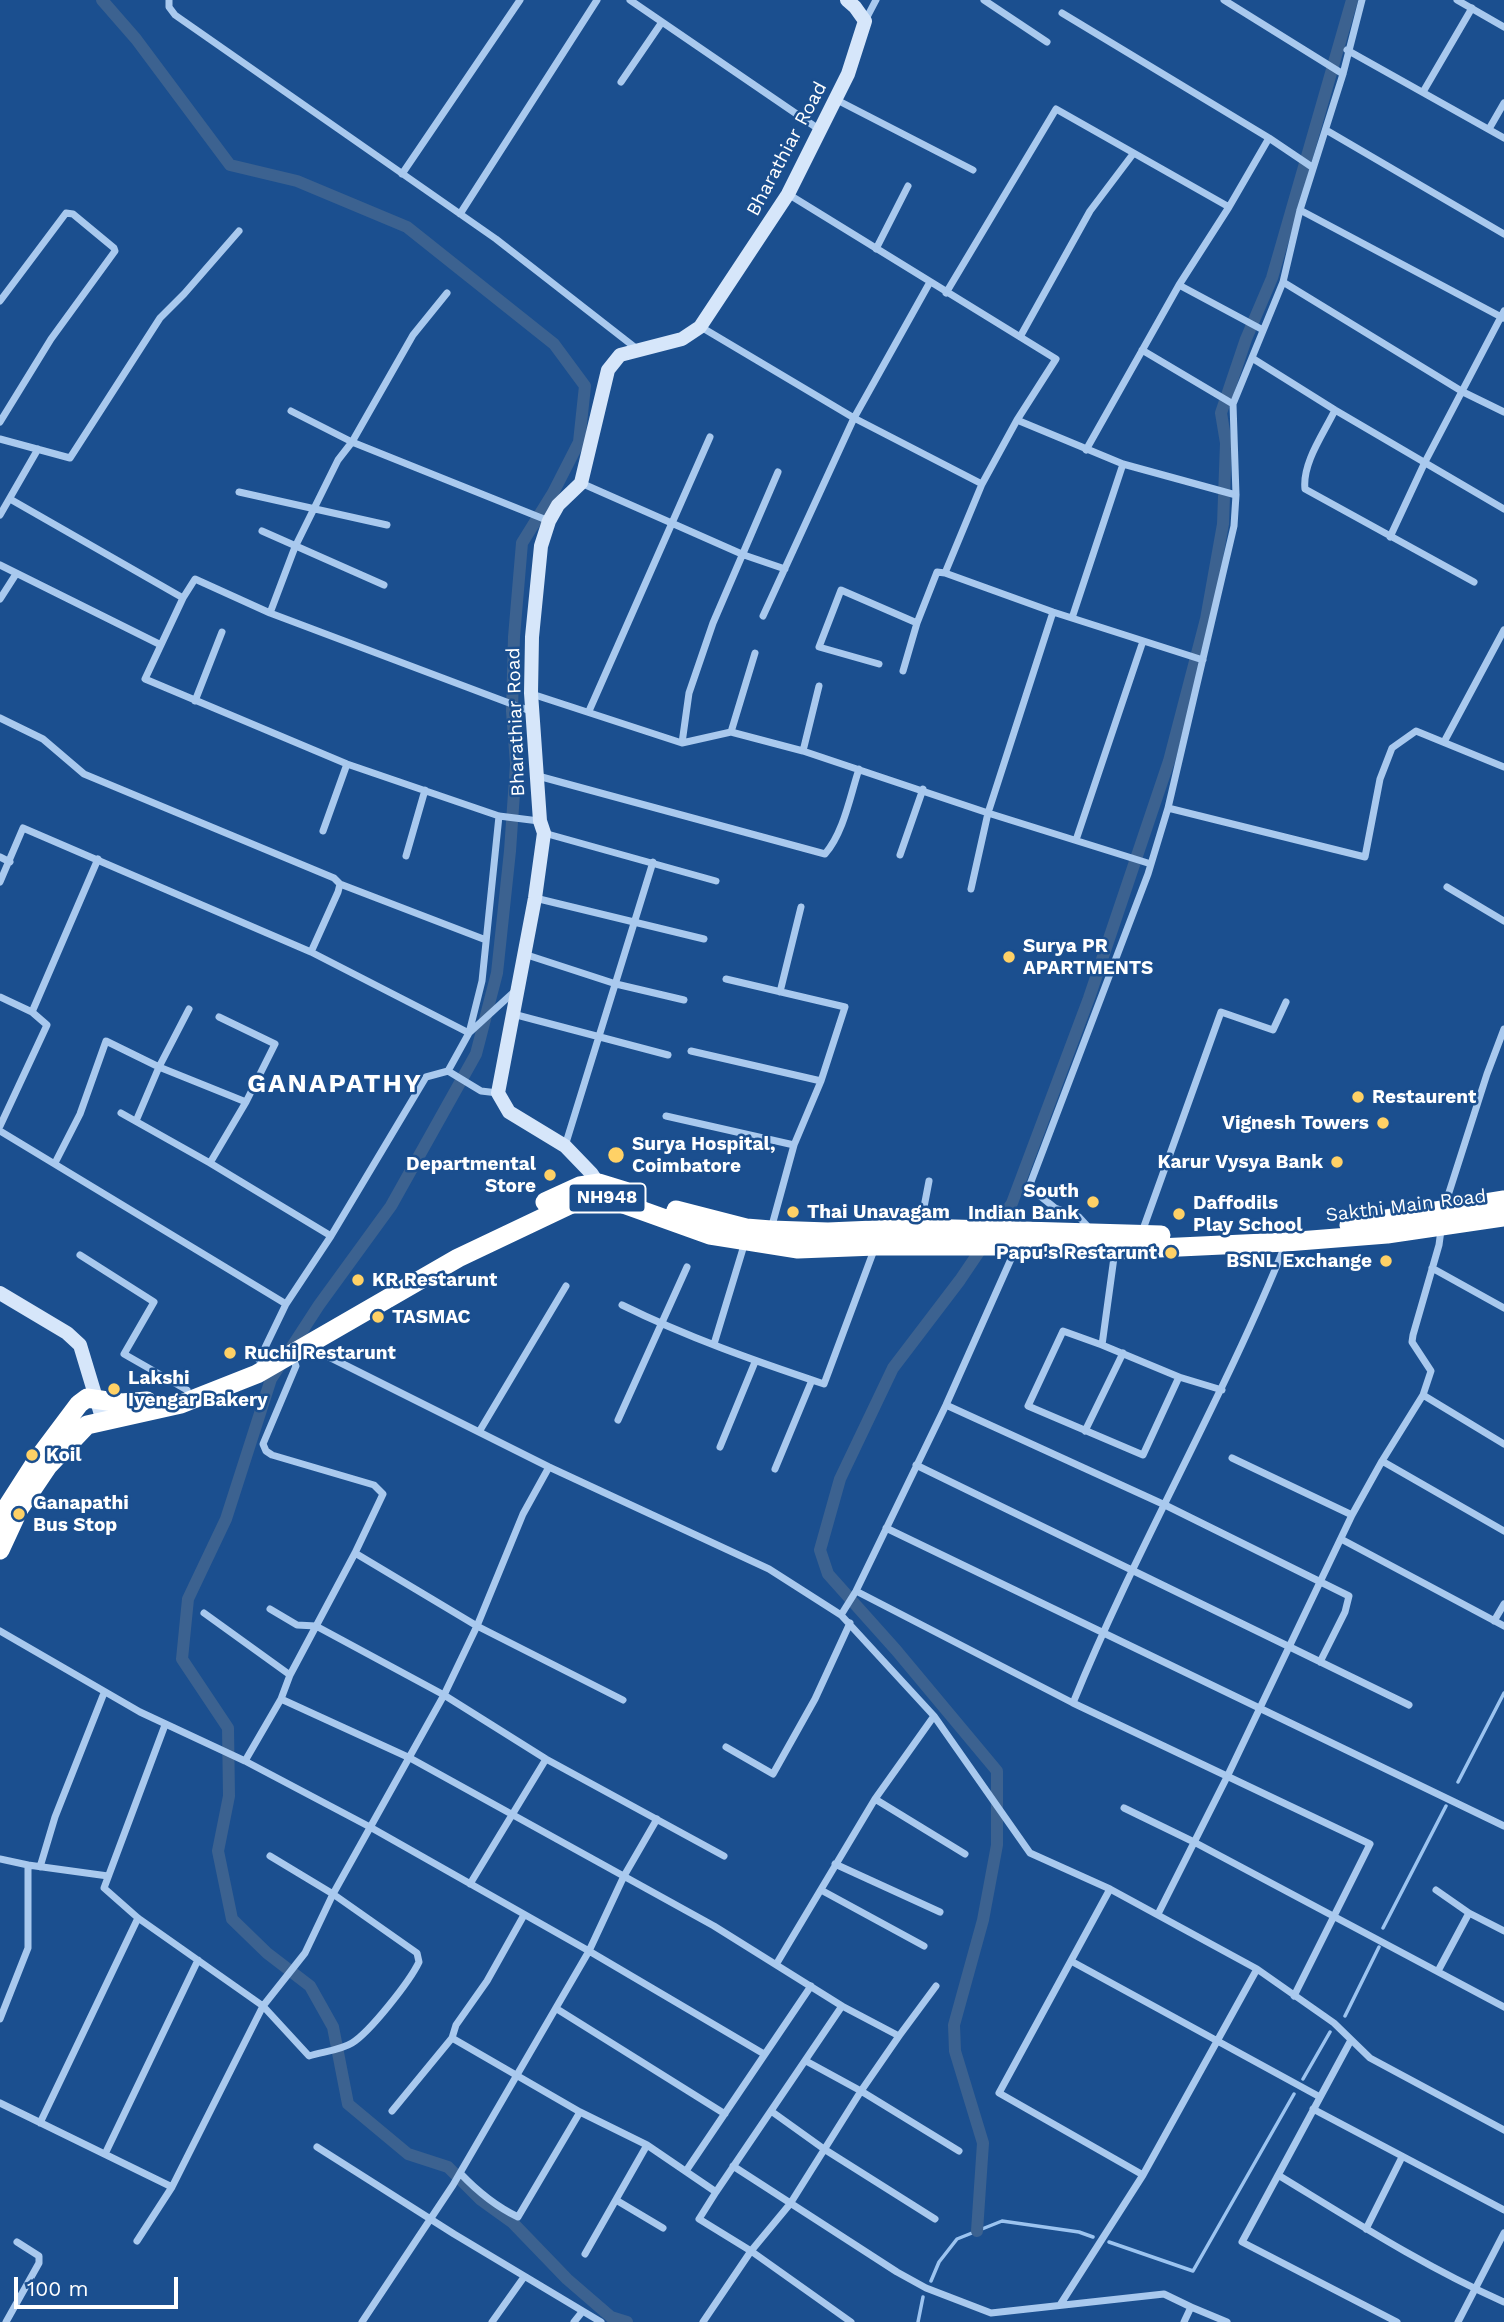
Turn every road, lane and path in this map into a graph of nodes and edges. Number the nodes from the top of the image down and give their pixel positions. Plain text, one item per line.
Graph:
1 (169, 0) edge
2 (520, 0) edge
3 (597, 0) edge
4 (630, 0) edge
5 (847, 0) edge
6 (876, 0) edge
7 (985, 0) edge
8 (1224, 0) edge
9 (1362, 0) edge
10 (1457, 0) edge
11 (1472, 8) junction
12 (1062, 13) dead end
13 (865, 21) junction
14 (662, 22) junction
15 (1504, 27) edge
16 (1047, 42) dead end
17 (1348, 50) junction
18 (1343, 74) junction
19 (621, 82) dead end
20 (1423, 92) junction
21 (835, 99) junction
22 (1504, 103) edge
23 (1489, 129) junction
24 (820, 130) junction
25 (1326, 130) junction
26 (1269, 138) junction
27 (1504, 138) edge
28 (1133, 154) junction
29 (1312, 167) junction
30 (973, 170) dead end
31 (402, 174) junction
32 (908, 186) dead end
33 (788, 194) junction
34 (1229, 207) junction
35 (1300, 210) junction
36 (460, 214) junction
37 (239, 232) dead end
38 (1504, 233) edge
39 (876, 249) junction
40 (930, 282) junction
41 (1283, 282) junction
42 (1179, 285) junction
43 (447, 293) dead end
44 (946, 293) junction
45 (0, 301) edge
46 (1503, 315) edge
47 (700, 327) junction
48 (1263, 329) junction
49 (1020, 337) junction
50 (638, 350) junction
51 (1142, 350) junction
52 (1252, 358) junction
53 (1463, 392) junction
54 (1233, 404) junction
55 (1335, 410) junction
56 (291, 411) dead end
57 (1504, 412) edge
58 (854, 418) junction
59 (1017, 420) junction
60 (0, 422) edge
61 (710, 437) dead end
62 (0, 439) edge
63 (352, 442) junction
64 (38, 449) junction
65 (1086, 450) junction
66 (1425, 462) junction
67 (1123, 464) junction
68 (778, 472) dead end
69 (581, 484) junction
70 (982, 484) junction
71 (239, 492) dead end
72 (1236, 495) junction
73 (10, 499) junction
74 (314, 508) junction
75 (1504, 509) edge
76 (0, 515) edge
77 (548, 521) junction
78 (671, 523) junction
79 (387, 525) dead end
80 (262, 531) dead end
81 (1390, 537) junction
82 (295, 547) junction
83 (744, 555) junction
84 (0, 565) edge
85 (785, 569) junction
86 (945, 573) junction
87 (16, 574) junction
88 (1474, 582) dead end
89 (384, 585) dead end
90 (183, 598) junction
91 (0, 599) edge
92 (1053, 612) junction
93 (270, 613) junction
94 (763, 616) dead end
95 (1072, 618) junction
96 (917, 623) junction
97 (1504, 630) edge
98 (222, 632) dead end
99 (1143, 642) junction
100 (161, 645) junction
101 (755, 653) dead end
102 (1203, 660) junction
103 (879, 664) dead end
104 (903, 671) dead end
105 (820, 686) dead end
106 (531, 693) junction
107 (195, 701) junction
108 (589, 711) junction
109 (532, 712) junction
110 (0, 718) edge
111 (731, 732) junction
112 (1444, 742) junction
113 (682, 743) junction
114 (803, 751) junction
115 (347, 764) junction
116 (1504, 767) edge
117 (859, 769) junction
118 (538, 776) junction
119 (923, 789) junction
120 (425, 790) junction
121 (1168, 808) junction
122 (988, 813) junction
123 (500, 816) junction
124 (540, 825) junction
125 (323, 831) dead end
126 (1076, 840) junction
127 (900, 855) dead end
128 (406, 856) dead end
129 (0, 857) edge
130 (98, 859) junction
131 (10, 862) junction
132 (653, 862) junction
133 (1150, 864) junction
134 (716, 881) dead end
135 (0, 883) edge
136 (340, 884) junction
137 (1447, 887) dead end
138 (971, 889) dead end
139 (535, 898) junction
140 (802, 907) dead end
141 (1504, 921) edge
142 (634, 923) junction
143 (704, 939) dead end
144 (486, 940) junction
145 (311, 951) junction
146 (523, 954) junction
147 (726, 979) dead end
148 (616, 984) junction
149 (516, 990) junction
150 (780, 992) junction
151 (0, 996) edge
152 (684, 1000) dead end
153 (1286, 1002) dead end
154 (189, 1009) dead end
155 (32, 1012) junction
156 (512, 1014) junction
157 (219, 1017) dead end
158 (1504, 1029) edge
159 (470, 1033) junction
160 (600, 1037) junction
161 (691, 1051) dead end
162 (668, 1055) dead end
163 (159, 1067) junction
164 (448, 1072) junction
165 (821, 1081) junction
166 (498, 1093) junction
167 (246, 1102) junction
168 (121, 1113) dead end
169 (666, 1116) dead end
170 (136, 1121) junction
171 (0, 1126) edge
172 (0, 1131) edge
173 (794, 1145) junction
174 (565, 1146) junction
175 (55, 1163) junction
176 (210, 1163) junction
177 (929, 1181) dead end
178 (602, 1190) junction
179 (1504, 1200) edge
180 (1504, 1217) edge
181 (1443, 1218) junction
182 (920, 1228) junction
183 (771, 1230) junction
184 (1094, 1234) junction
185 (1140, 1236) junction
186 (331, 1237) junction
187 (960, 1238) junction
188 (1016, 1241) junction
189 (745, 1242) junction
190 (1286, 1242) junction
191 (876, 1246) junction
192 (1115, 1250) junction
193 (80, 1255) dead end
194 (687, 1266) dead end
195 (1432, 1268) junction
196 (566, 1286) dead end
197 (0, 1293) edge
198 (286, 1304) junction
199 (622, 1305) dead end
200 (1504, 1308) edge
201 (662, 1325) junction
202 (713, 1344) junction
203 (1101, 1345) junction
204 (1122, 1353) junction
205 (280, 1358) junction
206 (755, 1362) junction
207 (1180, 1377) junction
208 (812, 1380) junction
209 (187, 1390) junction
210 (1222, 1390) junction
211 (1423, 1395) junction
212 (96, 1398) junction
213 (946, 1405) junction
214 (618, 1420) dead end
215 (103, 1421) junction
216 (1085, 1431) junction
217 (479, 1432) junction
218 (1504, 1444) edge
219 (720, 1447) dead end
220 (1232, 1458) dead end
221 (1382, 1461) junction
222 (43, 1463) junction
223 (916, 1465) junction
224 (549, 1467) junction
225 (775, 1469) dead end
226 (1165, 1505) junction
227 (1352, 1515) junction
228 (0, 1517) edge
229 (886, 1528) junction
230 (1504, 1531) edge
231 (1341, 1539) junction
232 (0, 1550) edge
233 (355, 1553) junction
234 (1132, 1569) junction
235 (1320, 1583) junction
236 (856, 1591) junction
237 (1504, 1604) edge
238 (270, 1609) dead end
239 (204, 1613) dead end
240 (841, 1615) junction
241 (1494, 1621) junction
242 (850, 1623) junction
243 (316, 1626) junction
244 (477, 1626) junction
245 (1504, 1626) edge
246 (0, 1632) edge
247 (1102, 1632) junction
248 (1290, 1645) junction
249 (1320, 1662) junction
250 (290, 1675) junction
251 (104, 1693) junction
252 (444, 1695) junction
253 (281, 1699) junction
254 (623, 1700) dead end
255 (1073, 1703) junction
256 (1409, 1705) dead end
257 (1260, 1708) junction
258 (934, 1716) junction
259 (165, 1725) junction
260 (726, 1747) dead end
261 (410, 1758) junction
262 (547, 1759) junction
263 (245, 1761) junction
264 (1227, 1777) junction
265 (875, 1799) junction
266 (1124, 1808) dead end
267 (513, 1815) junction
268 (657, 1819) junction
269 (1504, 1826) edge
270 (370, 1827) junction
271 (1194, 1842) junction
272 (965, 1854) dead end
273 (270, 1856) dead end
274 (724, 1856) dead end
275 (0, 1859) edge
276 (835, 1864) junction
277 (27, 1865) junction
278 (40, 1867) junction
279 (108, 1876) junction
280 (624, 1876) junction
281 (470, 1884) junction
282 (1110, 1889) junction
283 (821, 1890) junction
284 (1436, 1890) dead end
285 (333, 1894) junction
286 (940, 1912) dead end
287 (1469, 1913) junction
288 (1158, 1914) junction
289 (524, 1916) junction
290 (1334, 1916) junction
291 (138, 1918) junction
292 (1504, 1931) edge
293 (924, 1946) dead end
294 (589, 1951) junction
295 (198, 1960) junction
296 (1071, 1961) junction
297 (777, 1963) junction
298 (1257, 1969) junction
299 (1438, 1971) junction
300 (811, 1986) junction
301 (936, 1986) dead end
302 (1294, 1996) junction
303 (264, 2006) junction
304 (842, 2006) junction
305 (1504, 2007) edge
306 (557, 2008) junction
307 (0, 2019) edge
308 (899, 2036) junction
309 (452, 2038) junction
310 (1351, 2040) junction
311 (1217, 2041) junction
312 (764, 2054) junction
313 (806, 2061) junction
314 (517, 2077) junction
315 (861, 2091) junction
316 (1320, 2097) junction
317 (0, 2103) edge
318 (1313, 2109) junction
319 (392, 2111) dead end
320 (771, 2111) junction
321 (580, 2112) junction
322 (725, 2114) junction
323 (40, 2123) junction
324 (1504, 2130) edge
325 (647, 2145) junction
326 (317, 2147) dead end
327 (824, 2149) junction
328 (959, 2151) dead end
329 (105, 2154) junction
330 (1402, 2157) junction
331 (733, 2166) junction
332 (686, 2171) junction
333 (459, 2174) junction
334 (1143, 2175) junction
335 (1278, 2175) junction
336 (172, 2187) junction
337 (716, 2192) junction
338 (616, 2200) junction
339 (790, 2204) junction
340 (1504, 2210) edge
341 (432, 2219) junction
342 (935, 2219) dead end
343 (663, 2228) dead end
344 (1366, 2229) junction
345 (1504, 2233) edge
346 (137, 2241) dead end
347 (17, 2242) dead end
348 (751, 2251) junction
349 (585, 2254) dead end
350 (524, 2277) junction
351 (1476, 2290) junction
352 (1504, 2302) edge
353 (1060, 2305) junction
354 (1191, 2307) junction
355 (582, 2312) junction
356 (6, 2322) edge
357 (362, 2322) edge
358 (492, 2322) edge
359 (574, 2322) edge
360 (601, 2322) edge
361 (703, 2322) edge
362 (851, 2322) edge
363 (1184, 2322) edge
364 (1227, 2322) edge
365 (1397, 2322) edge
366 (1458, 2322) edge

1 - 31 street
2 - 31 street
3 - 36 street
4 - 14 street
5 - 13 main road
6 - 13 street
7 - 16 street
8 - 18 street
9 - 17 street
10 - 11 street
11 - 15 street
11 - 20 street
12 - 26 street
13 - 21 main road, Bharathiar Road
14 - 19 street
14 - 24 street
17 - 18 street
17 - 20 street
18 - 25 street
20 - 23 street
21 - 24 main road, Bharathiar Road
21 - 30 street
22 - 23 street
23 - 27 street
24 - 33 main road, Bharathiar Road
25 - 29 street
25 - 38 street
26 - 29 street
26 - 34 street
28 - 34 street
28 - 44 street
28 - 49 street
29 - 35 street
31 - 36 street
32 - 39 street
33 - 39 street
33 - 47 main road, Bharathiar Road
34 - 42 street
35 - 41 street
35 - 46 street
36 - 50 street
37 - 64 street
39 - 40 street
40 - 44 street
40 - 58 street
41 - 48 street
41 - 53 street
42 - 48 street
42 - 51 street
43 - 63 street
44 - 49 street
45 - 60 street
46 - 53 street
47 - 50 main road
47 - 58 street
48 - 52 street
49 - 59 street
50 - 69 main road
51 - 54 street
51 - 65 street
52 - 54 street
52 - 55 street
53 - 57 street
53 - 66 street
54 - 72 street
55 - 66 street
55 - 81 street
56 - 63 street
58 - 70 street
58 - 85 street
59 - 65 street
59 - 70 street
61 - 78 street
62 - 64 street
63 - 74 street
63 - 77 street
64 - 73 street
65 - 67 street
66 - 75 street
66 - 81 street
67 - 72 street
67 - 95 street
68 - 83 street
69 - 77 main road, Bharathiar Road
69 - 78 street
70 - 86 street
71 - 74 street
72 - 102 street
73 - 76 street
73 - 90 street
74 - 79 street
74 - 82 street
77 - 106 main road, Bharathiar Road
78 - 83 street
78 - 108 street
80 - 82 street
81 - 88 street
82 - 89 street
82 - 93 street
83 - 85 street
83 - 113 street
84 - 87 street
85 - 94 street
86 - 92 street
86 - 96 street
87 - 91 street
87 - 100 street
90 - 93 street
90 - 100 street
92 - 95 street
92 - 122 street
93 - 109 street
95 - 99 street
96 - 103 street
96 - 104 street
97 - 112 street
98 - 107 street
99 - 102 street
99 - 126 street
100 - 107 street
101 - 111 street
102 - 121 street
105 - 114 street
106 - 108 street
106 - 109 main road, Bharathiar Road
107 - 115 street
108 - 113 street
109 - 118 main road, Bharathiar Road
110 - 136 street
111 - 113 street
111 - 114 street
112 - 116 street
112 - 121 street
114 - 117 street
115 - 120 street
115 - 125 street
117 - 118 street
117 - 119 street
118 - 124 main road, Bharathiar Road
119 - 122 street
119 - 127 street
120 - 123 street
120 - 128 street
121 - 133 street
122 - 126 street
122 - 138 street
123 - 124 street
123 - 144 street
124 - 132 street
124 - 139 main road, Bharathiar Road
126 - 133 street
129 - 131 street
130 - 131 street
130 - 145 street
130 - 155 street
131 - 135 street
132 - 134 street
132 - 142 street
133 - 184 street
136 - 144 street
136 - 145 street
137 - 141 street
139 - 142 street
139 - 146 main road, Bharathiar Road
140 - 150 street
142 - 143 street
142 - 148 street
144 - 159 street
145 - 159 street
146 - 148 street
146 - 149 main road, Bharathiar Road
147 - 150 street
148 - 152 street
148 - 160 street
149 - 156 main road, Bharathiar Road
149 - 159 street
150 - 165 street
151 - 155 street
153 - 185 street
154 - 163 street
155 - 171 street
156 - 160 street
156 - 166 main road, Bharathiar Road
157 - 167 street
158 - 181 street
159 - 164 street
160 - 162 street
160 - 174 street
161 - 165 street
163 - 167 street
163 - 170 street
163 - 175 street
164 - 166 street
164 - 186 street
165 - 173 street
166 - 174 main road
167 - 176 street
168 - 170 street
169 - 173 street
170 - 176 street
172 - 175 street
173 - 183 street
174 - 178 main road
175 - 198 street
176 - 186 street
177 - 182 street
178 - 183 highway, NH948
178 - 189 highway, Sakthi Main Road / NH948
178 - 205 highway, NH948
178 - 205 highway, NH948
179 - 181 highway, NH948
180 - 181 highway, Sakthi Main Road / NH948
181 - 185 highway, NH948
181 - 190 highway, Sakthi Main Road / NH948
181 - 195 street
182 - 183 highway, NH948
182 - 187 highway, NH948
184 - 185 highway, NH948
184 - 188 highway, NH948
186 - 198 street
187 - 188 highway, Sakthi Main Road / NH948
187 - 191 highway, Sakthi Main Road / NH948
188 - 192 highway, Sakthi Main Road / NH948
188 - 213 street
189 - 191 highway, Sakthi Main Road / NH948
189 - 202 street
190 - 192 highway, Sakthi Main Road / NH948
190 - 210 street
191 - 208 street
192 - 203 street
193 - 209 street
194 - 201 street
195 - 200 street
195 - 211 street
196 - 217 street
197 - 212 main road
198 - 205 street
199 - 201 street
201 - 202 street
201 - 214 street
202 - 206 street
203 - 204 street
203 - 216 street
204 - 207 street
204 - 216 street
205 - 209 highway, NH948
205 - 215 highway, NH948
205 - 217 street
205 - 233 street
206 - 208 street
206 - 219 street
207 - 210 street
207 - 216 street
208 - 225 street
209 - 212 highway, NH948
210 - 226 street
211 - 218 street
211 - 221 street
212 - 215 main road
212 - 222 highway, NH948
213 - 223 street
213 - 226 street
215 - 222 highway, NH948
217 - 224 street
220 - 227 street
221 - 227 street
221 - 230 street
222 - 228 highway, NH948
222 - 232 highway, NH948
223 - 229 street
223 - 234 street
224 - 240 street
224 - 244 street
226 - 234 street
226 - 235 street
227 - 231 street
229 - 236 street
229 - 247 street
231 - 235 street
231 - 241 street
233 - 243 street
233 - 244 street
234 - 247 street
234 - 248 street
235 - 248 street
235 - 249 street
236 - 240 street
236 - 255 street
237 - 241 street
238 - 243 street
239 - 250 street
240 - 242 street
241 - 245 street
242 - 258 street
242 - 260 street
243 - 250 street
243 - 252 street
244 - 252 street
244 - 254 street
246 - 251 street
247 - 255 street
247 - 257 street
248 - 249 street
248 - 257 street
249 - 256 street
250 - 253 street
251 - 259 street
251 - 278 street
252 - 261 street
252 - 262 street
253 - 261 street
253 - 263 street
255 - 264 street
257 - 264 street
257 - 269 street
258 - 265 street
258 - 282 street
259 - 263 street
259 - 279 street
261 - 267 street
261 - 270 street
262 - 267 street
262 - 268 street
263 - 270 street
264 - 271 street
264 - 290 street
265 - 272 street
265 - 276 street
266 - 271 street
267 - 280 street
267 - 281 street
268 - 274 street
268 - 280 street
270 - 281 street
270 - 285 street
271 - 288 street
271 - 290 street
273 - 285 street
275 - 277 street
276 - 283 street
276 - 286 street
277 - 278 street
277 - 307 street
278 - 279 street
279 - 291 street
280 - 294 street
280 - 297 street
281 - 289 street
282 - 288 street
282 - 296 street
283 - 293 street
283 - 297 street
284 - 287 street
285 - 303 street
285 - 303 street
287 - 292 street
287 - 299 street
288 - 298 street
289 - 294 street
289 - 309 street
290 - 299 street
290 - 302 street
291 - 295 street
291 - 323 street
294 - 306 street
294 - 312 street
295 - 303 street
295 - 329 street
296 - 311 street
296 - 334 street
297 - 300 street
298 - 302 street
298 - 311 street
299 - 305 street
300 - 304 street
300 - 312 street
301 - 308 street
302 - 310 street
303 - 336 street
304 - 308 street
304 - 313 street
306 - 314 street
306 - 322 street
308 - 315 street
309 - 314 street
309 - 319 street
310 - 316 street
310 - 324 street
311 - 316 street
311 - 334 street
312 - 322 street
313 - 315 street
313 - 320 street
314 - 321 street
314 - 333 street
315 - 327 street
315 - 328 street
316 - 318 street
317 - 323 street
318 - 330 street
318 - 335 street
320 - 327 street
320 - 331 street
321 - 325 street
321 - 333 street
322 - 332 street
323 - 329 street
325 - 332 street
325 - 338 street
326 - 341 street
327 - 339 street
327 - 342 street
329 - 336 street
330 - 340 street
330 - 344 street
331 - 337 street
331 - 339 street
332 - 337 street
333 - 341 street
334 - 353 street
335 - 344 street
335 - 365 street
336 - 346 street
337 - 348 street
338 - 343 street
338 - 349 street
339 - 348 street
339 - 353 street
341 - 350 street
341 - 357 street
344 - 351 street
345 - 351 street
347 - 356 street
348 - 361 street
348 - 362 street
350 - 355 street
350 - 358 street
351 - 352 street
351 - 366 street
353 - 354 street
354 - 363 street
354 - 364 street
355 - 359 street
355 - 360 street

